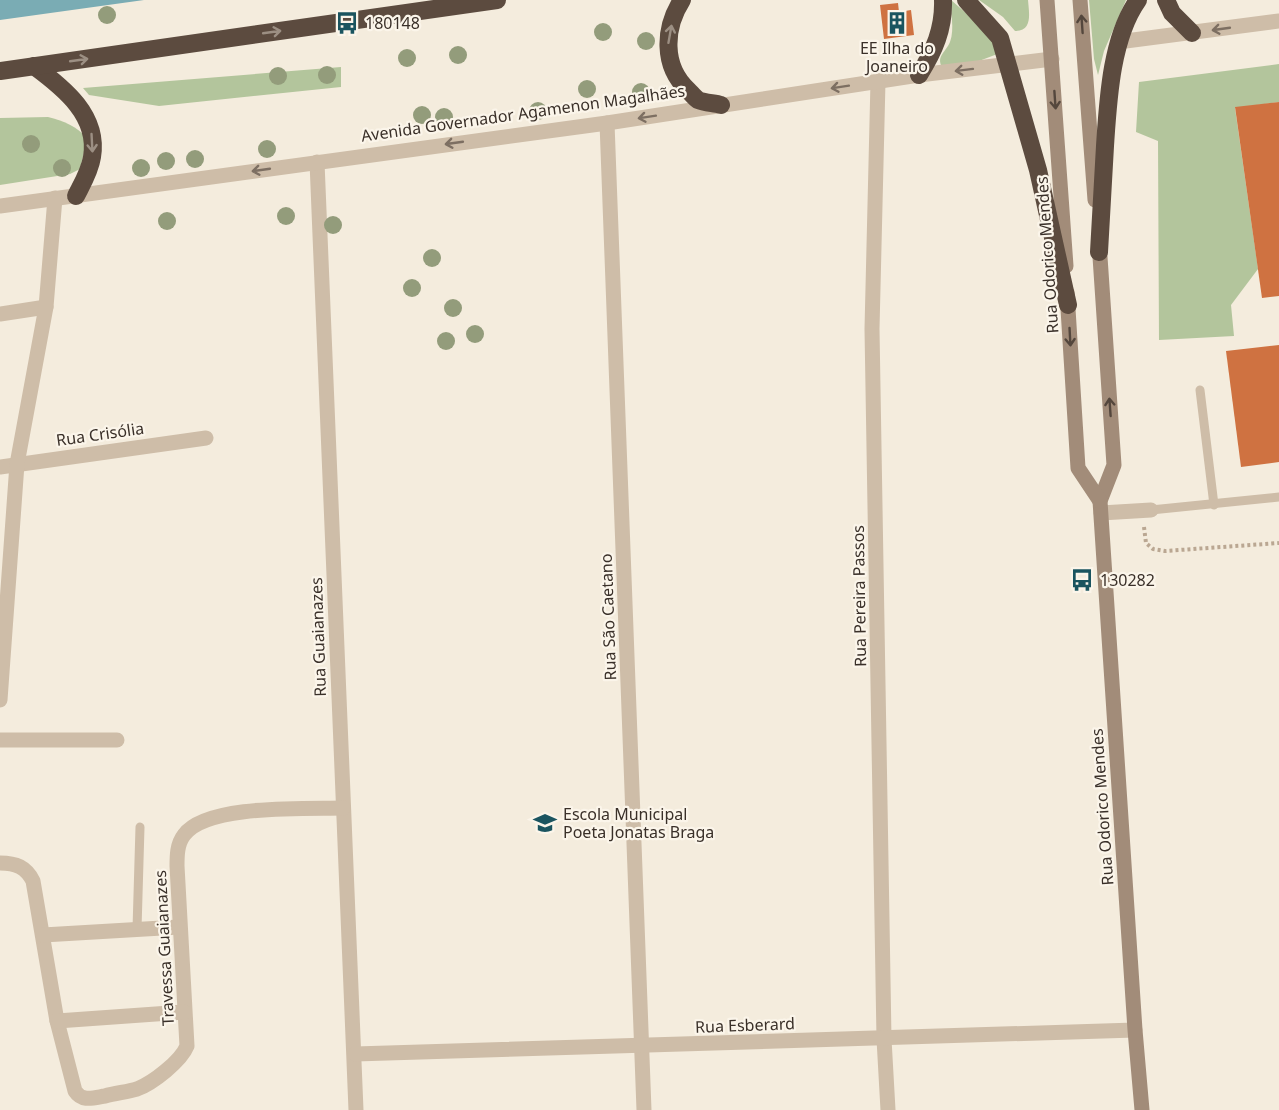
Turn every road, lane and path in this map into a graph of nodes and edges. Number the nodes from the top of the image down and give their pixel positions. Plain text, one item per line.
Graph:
1 (497, 0) edge
2 (682, 0) edge
3 (944, 0) edge
4 (966, 0) edge
5 (1047, 0) edge
6 (1080, 0) edge
7 (1138, 0) edge
8 (1166, 0) edge
9 (1279, 21) edge
10 (1192, 33) junction
11 (1118, 42) junction
12 (1052, 59) junction
13 (1008, 64) junction
14 (34, 66) junction
15 (0, 71) edge
16 (919, 75) junction
17 (878, 81) junction
18 (722, 105) junction
19 (607, 123) junction
20 (317, 162) junction
21 (76, 196) junction
22 (55, 198) junction
23 (0, 206) edge
24 (1099, 252) junction
25 (1068, 305) junction
26 (46, 307) junction
27 (0, 314) edge
28 (1200, 390) dead end
29 (206, 438) dead end
30 (16, 464) junction
31 (0, 467) edge
32 (1279, 497) edge
33 (1214, 505) junction
34 (1100, 507) junction
35 (1147, 511) junction
36 (1279, 543) edge
37 (0, 700) edge
38 (0, 740) edge
39 (117, 740) dead end
40 (342, 808) junction
41 (140, 827) dead end
42 (0, 863) edge
43 (179, 927) junction
44 (137, 929) junction
45 (43, 935) junction
46 (184, 1012) junction
47 (57, 1021) junction
48 (1135, 1030) junction
49 (884, 1039) junction
50 (642, 1046) junction
51 (355, 1054) junction
52 (356, 1110) edge
53 (644, 1110) edge
54 (888, 1110) edge
55 (1142, 1110) edge

14 -> 1 highway
18 -> 2 highway
3 - 16 highway
4 - 13 highway
5 - 12 main road, Rua Odorico Mendes
24 -> 6 main road, Rua Odorico Mendes
7 - 11 highway
8 - 10 highway
9 -> 10 street
10 - 11 street
11 - 24 highway
12 - 13 street, Avenida Governador Agamenon Magalhães
12 -> 25 main road, Rua Odorico Mendes
13 -> 16 street, Avenida Governador Agamenon Magalhães
13 - 25 highway
14 - 15 highway
14 -> 21 highway
16 - 17 street, Avenida Governador Agamenon Magalhães
17 -> 18 street, Avenida Governador Agamenon Magalhães
17 - 49 street, Rua Pereira Passos
18 -> 19 street, Avenida Governador Agamenon Magalhães
19 -> 20 street, Avenida Governador Agamenon Magalhães
19 - 50 street, Rua São Caetano
20 -> 21 street, Avenida Governador Agamenon Magalhães
20 - 40 street, Rua Guaianazes
21 - 22 street, Avenida Governador Agamenon Magalhães
22 - 23 street, Avenida Governador Agamenon Magalhães
22 - 26 street
34 -> 24 main road, Rua Odorico Mendes
25 -> 34 main road, Rua Odorico Mendes
26 - 27 street
26 - 30 street
28 - 33 lane
29 - 30 street, Rua Crisólia
30 - 31 street, Rua Crisólia
30 - 37 street
32 - 33 lane
33 - 35 lane
34 - 35 street
34 - 48 main road, Rua Odorico Mendes
35 - 36 path
38 - 39 street
40 - 43 street, Travessa Guaianazes
40 - 51 street, Rua Guaianazes
41 - 44 lane
42 - 45 street
43 - 44 street
43 - 46 street, Travessa Guaianazes
44 - 45 street
45 - 47 street
46 - 47 street
46 - 47 street, Travessa Guaianazes
48 - 49 street, Rua Esberard
48 - 55 main road, Rua Odorico Mendes
49 - 50 street, Rua Esberard
49 - 54 street, Rua Pereira Passos
50 - 51 street, Rua Esberard
50 - 53 street, Rua São Caetano
51 - 52 street, Rua Guaianazes

